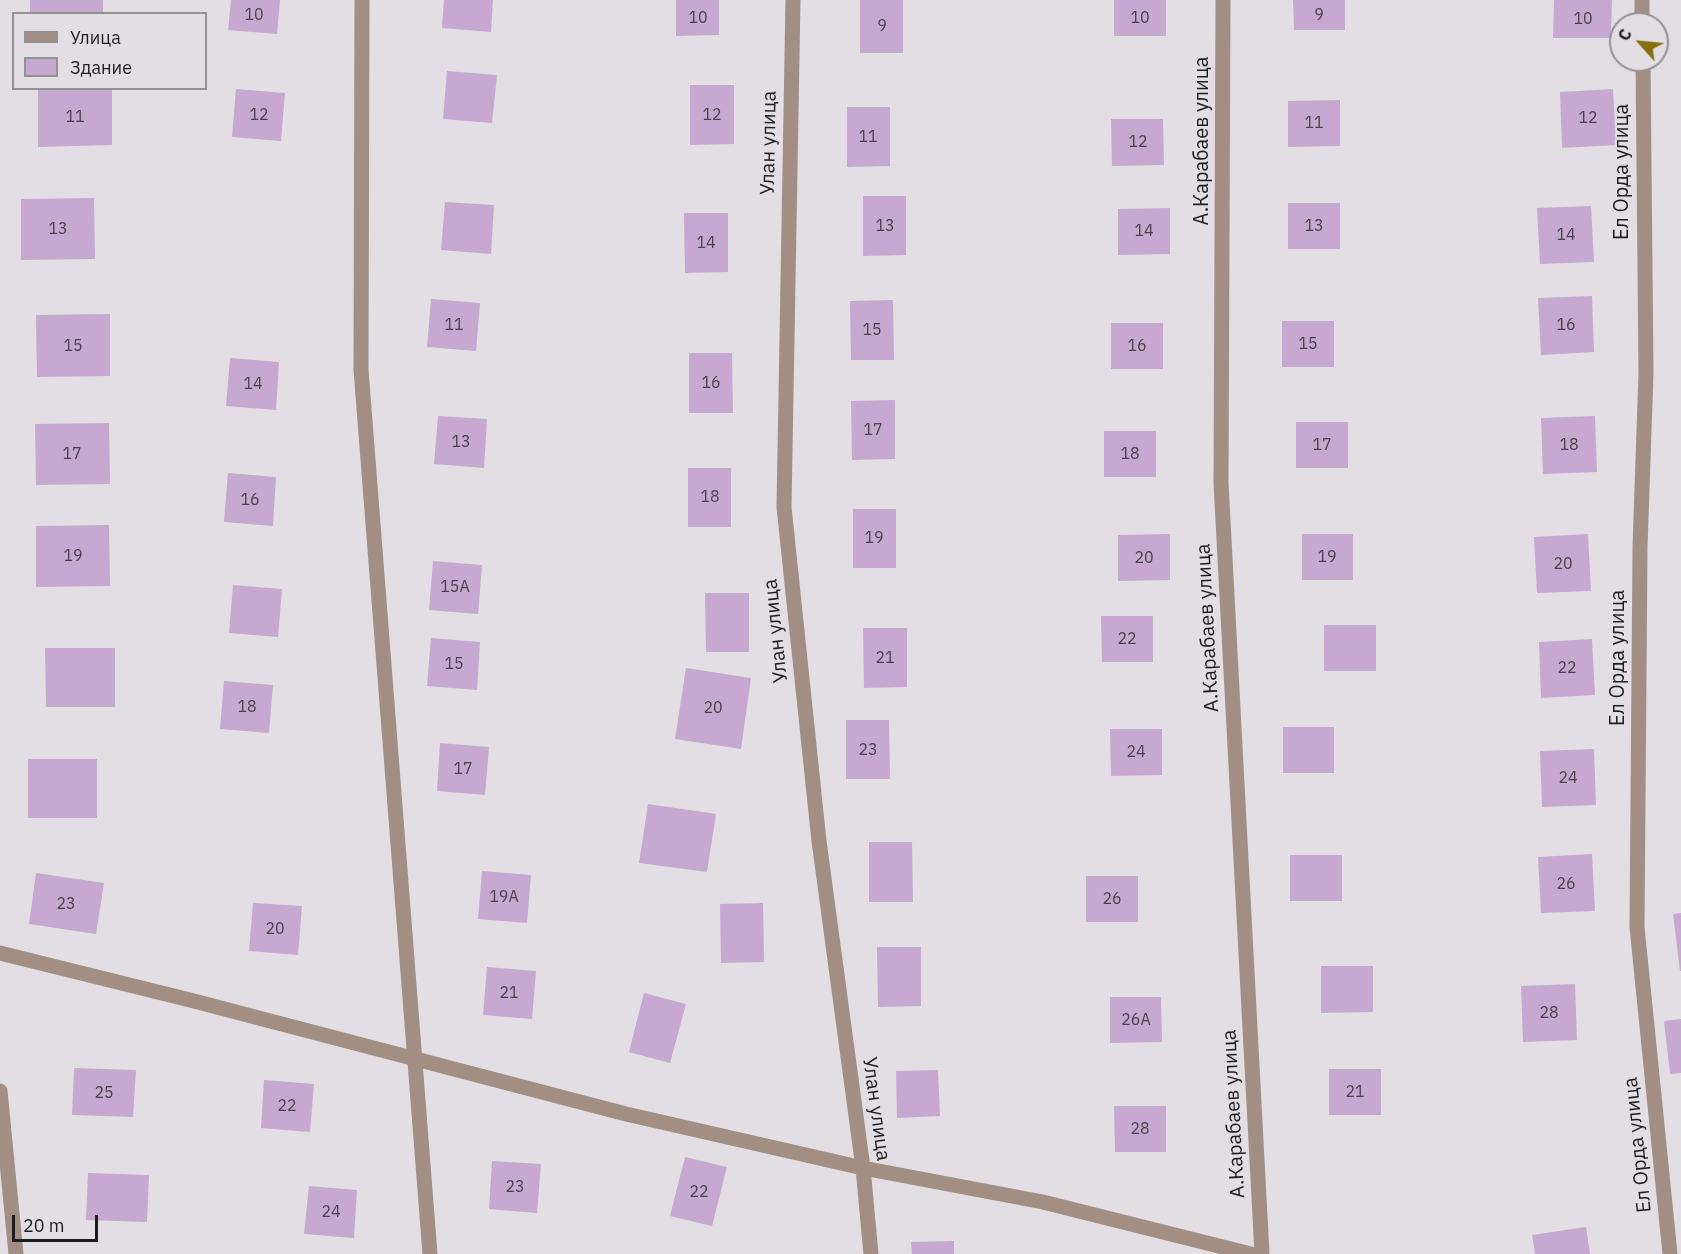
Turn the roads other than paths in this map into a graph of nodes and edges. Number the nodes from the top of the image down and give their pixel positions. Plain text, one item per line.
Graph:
1 (362, 0) edge
2 (793, 0) edge
3 (1223, 0) edge
4 (1643, 72) edge
5 (0, 953) edge
6 (414, 1058) junction
7 (0, 1091) edge
8 (863, 1168) junction
9 (16, 1254) edge
10 (430, 1254) edge
11 (871, 1254) edge
12 (1251, 1254) edge
13 (1262, 1254) edge
14 (1670, 1254) edge

1 - 6 street
2 - 8 street, Улан улица
3 - 13 street, А.Карабаев улица
4 - 14 street, Ел Орда улица
5 - 6 street
6 - 8 street
6 - 10 street
7 - 9 street
8 - 11 street, Улан улица
8 - 12 street

